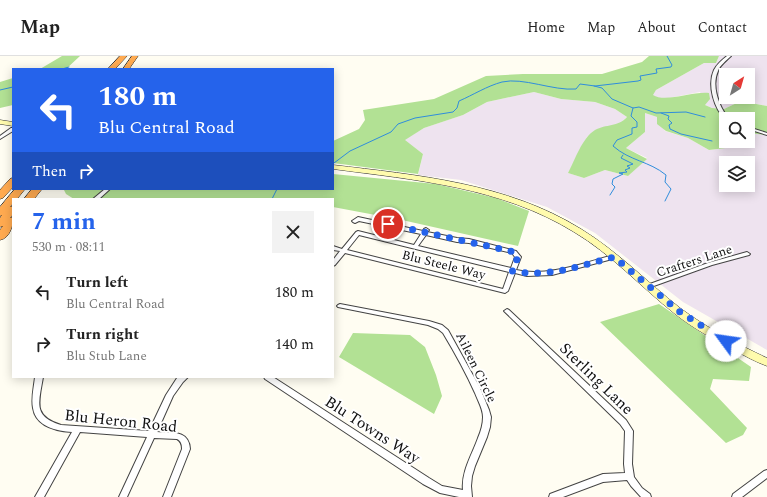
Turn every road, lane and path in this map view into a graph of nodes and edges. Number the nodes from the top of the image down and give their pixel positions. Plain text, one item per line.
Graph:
1 (119, 56) edge
2 (124, 56) edge
3 (130, 56) edge
4 (135, 56) edge
5 (729, 56) edge
6 (108, 68) edge
7 (112, 68) edge
8 (121, 68) edge
9 (127, 68) edge
10 (722, 112) edge
11 (0, 122) edge
12 (12, 124) edge
13 (12, 130) edge
14 (755, 130) edge
15 (767, 134) edge
16 (0, 138) edge
17 (334, 167) edge
18 (12, 173) edge
19 (12, 182) edge
20 (0, 186) edge
21 (12, 190) edge
22 (19, 190) edge
23 (27, 190) edge
24 (36, 190) edge
25 (107, 190) edge
26 (0, 196) edge
27 (12, 198) edge
28 (21, 198) edge
29 (30, 198) edge
30 (97, 198) edge
31 (12, 199) edge
32 (0, 205) edge
33 (12, 209) edge
34 (0, 213) edge
35 (12, 221) edge
36 (355, 221) dead end
37 (0, 224) edge
38 (426, 232) junction
39 (0, 237) edge
40 (415, 247) junction
41 (334, 248) edge
42 (344, 250) junction
43 (747, 254) dead end
44 (614, 257) junction
45 (334, 263) edge
46 (512, 271) junction
47 (649, 286) junction
48 (340, 306) dead end
49 (507, 311) dead end
50 (767, 362) edge
51 (39, 378) edge
52 (183, 378) edge
53 (270, 378) edge
54 (78, 429) junction
55 (152, 434) junction
56 (767, 472) edge
57 (628, 476) junction
58 (468, 496) edge
59 (39, 497) edge
60 (123, 497) edge
61 (167, 497) edge
62 (553, 497) edge
63 (647, 497) edge
64 (736, 497) edge

1 - 6 highway
2 - 7 highway
3 - 8 highway
4 - 9 highway
5 - 10 street
11 - 12 main road
13 - 16 street
14 - 15 street
17 - 44 main road
18 - 20 highway
19 - 26 highway
21 - 32 highway
22 - 27 highway
23 - 28 highway
24 - 29 highway
25 - 30 street
31 - 34 highway
33 - 37 highway
35 - 39 highway
36 - 38 street
38 - 40 street
38 - 46 street
40 - 42 street
40 - 46 street
41 - 42 street, Blu Steele Way
42 - 45 street
42 - 46 street, Blu Steele Way
43 - 47 street, Crafters Lane
44 - 46 street
44 - 47 main road
47 - 50 main road
48 - 58 street, Aileen Circle
49 - 57 street, Sterling Lane
51 - 54 street, Blu Heron Road
52 - 55 street
53 - 58 street, Blu Towns Way
54 - 55 street, Blu Heron Road
54 - 59 street
55 - 60 street
55 - 61 street, Blu Heron Road
56 - 64 street
57 - 62 street
57 - 63 street

